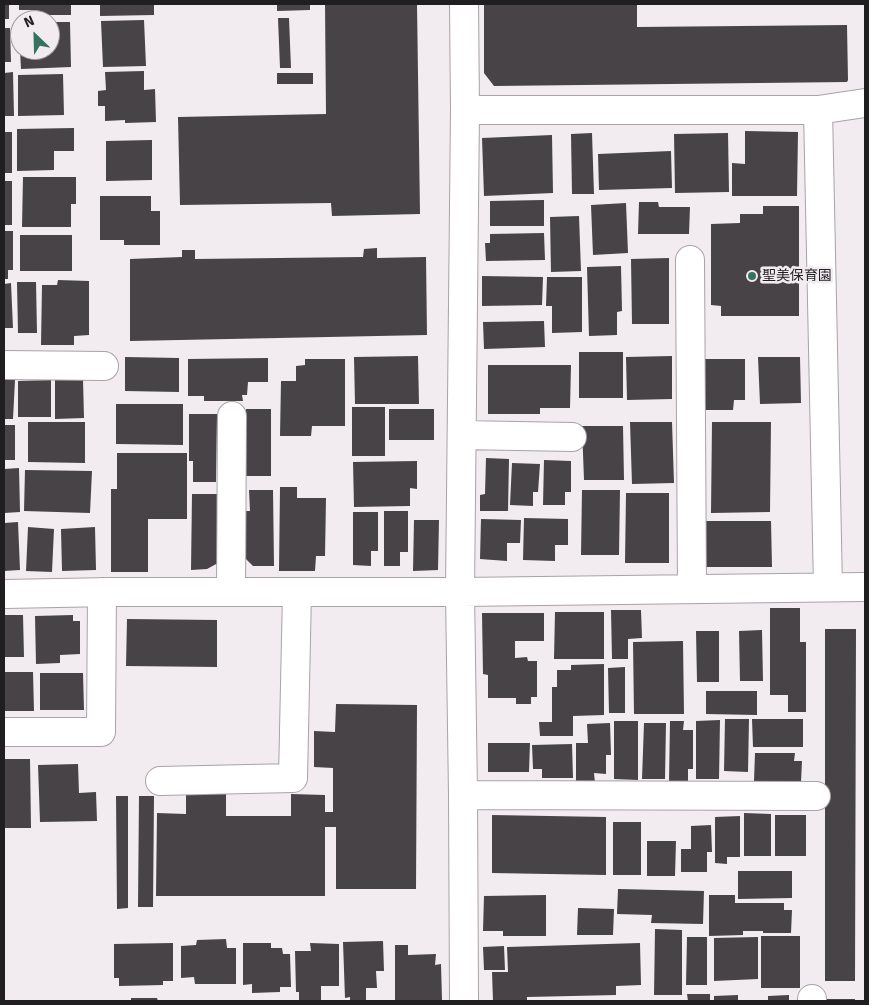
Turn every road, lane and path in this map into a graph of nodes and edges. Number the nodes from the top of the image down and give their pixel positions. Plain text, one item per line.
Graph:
1 (464, 4) edge
2 (865, 103) edge
3 (466, 110) junction
4 (818, 110) junction
5 (690, 260) dead end
6 (4, 365) edge
7 (104, 366) dead end
8 (232, 416) dead end
9 (462, 435) junction
10 (572, 437) dead end
11 (828, 587) junction
12 (865, 587) edge
13 (692, 589) junction
14 (102, 592) junction
15 (231, 592) junction
16 (297, 592) junction
17 (460, 592) junction
18 (4, 594) edge
19 (4, 732) edge
20 (160, 781) dead end
21 (463, 795) junction
22 (816, 796) dead end
23 (464, 1001) edge

1 - 3 street
2 - 4 street
3 - 4 street
3 - 9 street
4 - 11 street
5 - 13 street
6 - 7 street
8 - 15 street
9 - 10 street
9 - 17 street
11 - 12 street
11 - 13 street
13 - 17 street
14 - 15 street
14 - 18 street
14 - 19 street
15 - 16 street
16 - 17 street
16 - 20 street
17 - 21 street
21 - 22 street
21 - 23 street

